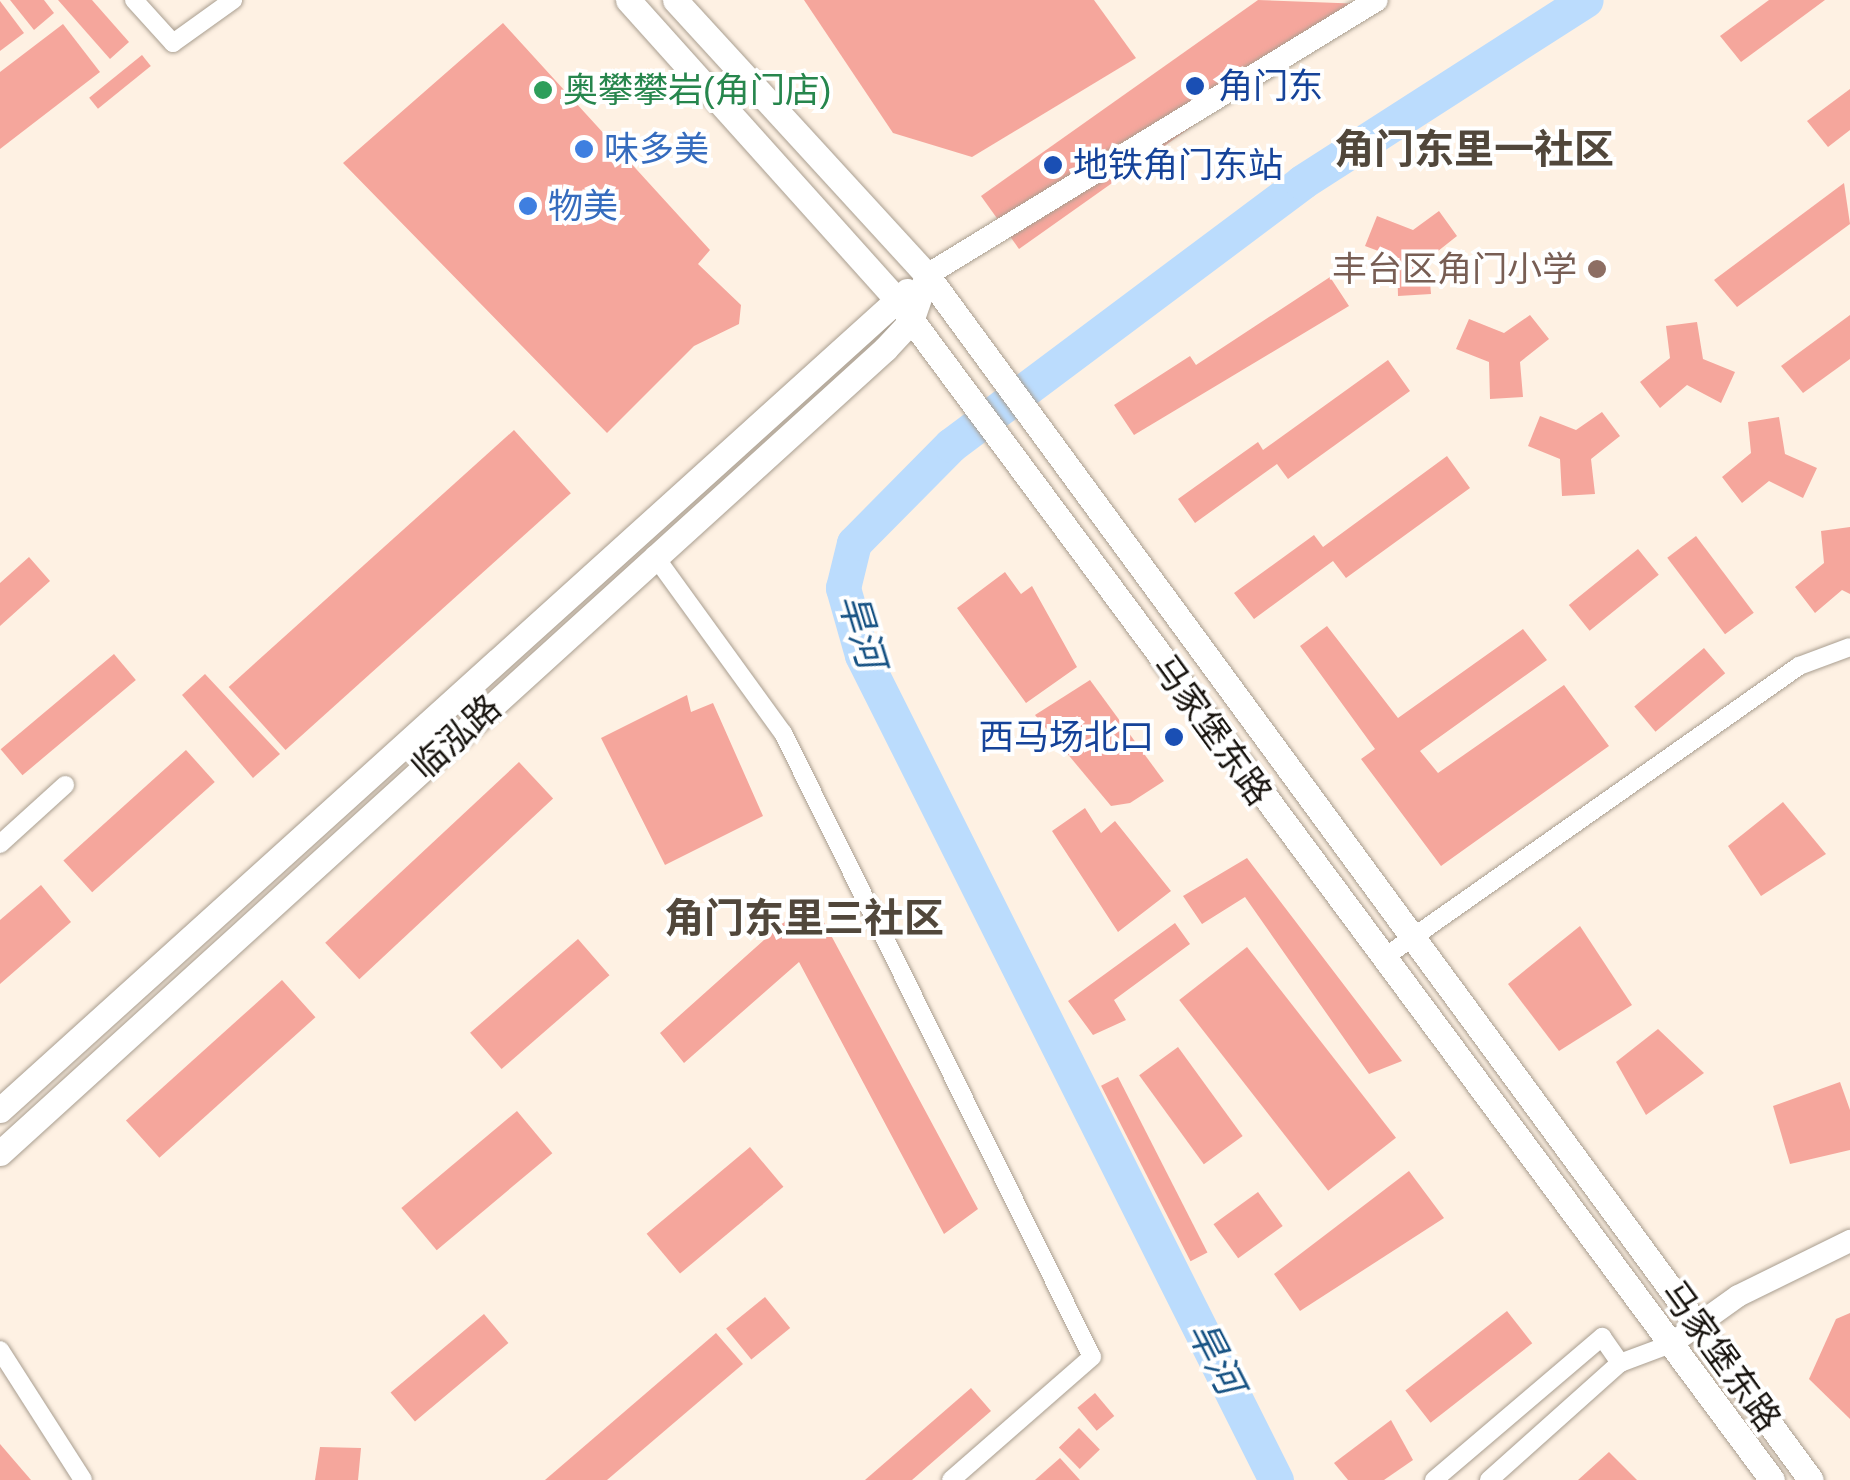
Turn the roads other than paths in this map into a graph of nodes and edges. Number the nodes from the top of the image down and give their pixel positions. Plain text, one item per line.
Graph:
1 (134, 0) edge
2 (234, 0) edge
3 (628, 0) edge
4 (675, 0) edge
5 (1377, 0) edge
6 (927, 275) junction
7 (896, 299) junction
8 (912, 320) junction
9 (654, 555) junction
10 (1850, 647) edge
11 (65, 785) dead end
12 (0, 844) edge
13 (1412, 938) junction
14 (1382, 959) junction
15 (0, 1110) edge
16 (0, 1153) edge
17 (1850, 1241) edge
18 (1697, 1322) junction
19 (1671, 1344) junction
20 (0, 1350) edge
21 (1620, 1362) junction
22 (83, 1480) edge
23 (950, 1480) edge
24 (1434, 1480) edge
25 (1489, 1480) edge
26 (1772, 1480) edge
27 (1811, 1480) edge

1 - 2 street
3 - 7 main road, 马家堡东路
4 - 6 main road, 马家堡东路
5 - 6 street
6 - 7 main road, 临泓路
6 - 8 main road
6 - 13 main road, 马家堡东路
7 - 8 main road, 马家堡东路
7 - 15 main road, 临泓路
8 - 9 main road, 临泓路
8 - 14 main road, 马家堡东路
9 - 16 main road, 临泓路
9 - 23 street
10 - 13 street
11 - 12 street
13 - 14 street
13 - 18 main road, 马家堡东路
14 - 19 main road, 马家堡东路
17 - 18 street
18 - 19 street
18 - 27 main road, 马家堡东路
19 - 21 street
19 - 26 main road, 马家堡东路
20 - 22 street
21 - 24 street
21 - 25 street

